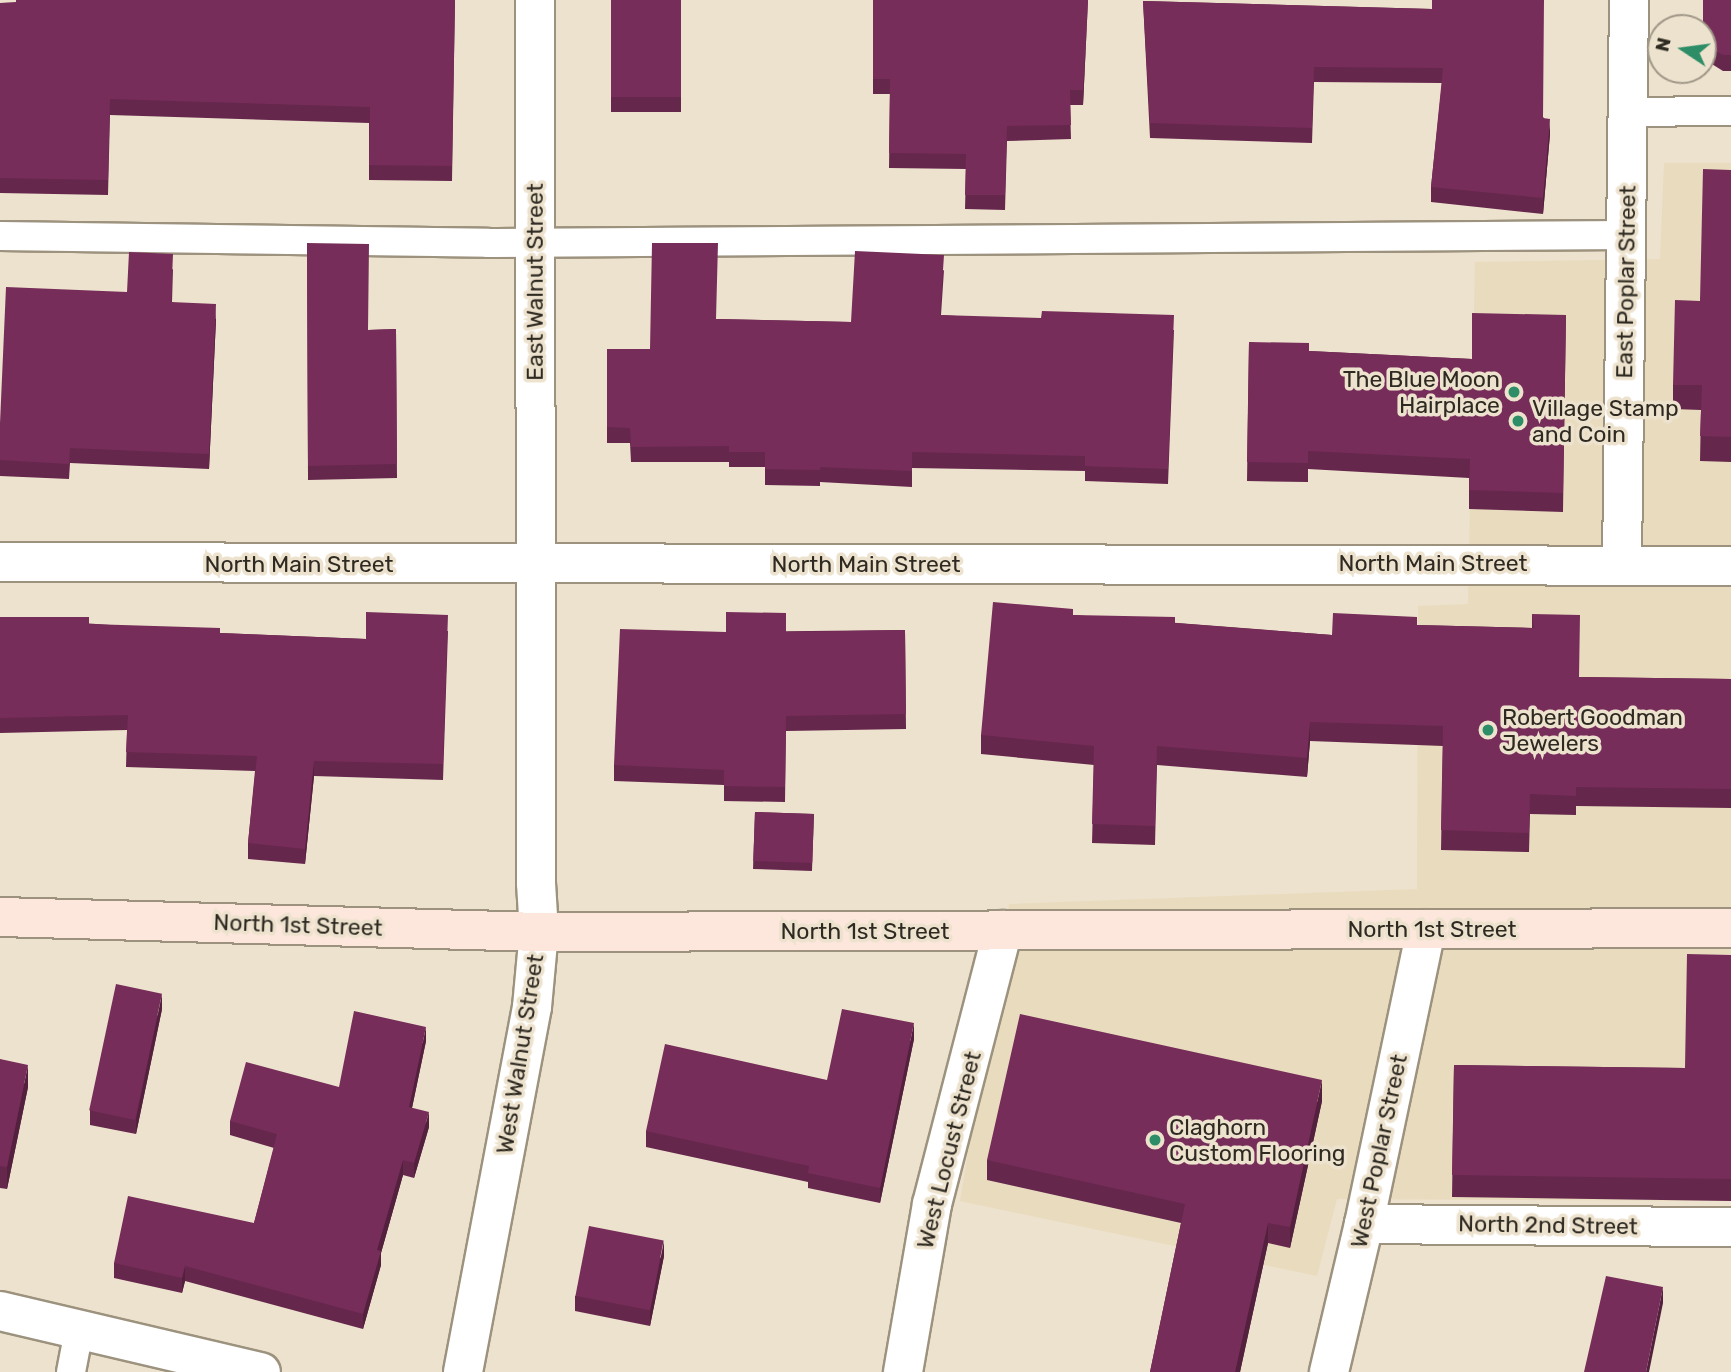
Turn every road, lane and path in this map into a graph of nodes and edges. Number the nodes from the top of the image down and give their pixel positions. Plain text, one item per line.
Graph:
1 (535, 0) edge
2 (1629, 0) edge
3 (1628, 111) junction
4 (1731, 111) edge
5 (1626, 235) junction
6 (0, 236) edge
7 (535, 242) junction
8 (0, 562) edge
9 (1622, 563) junction
10 (535, 565) junction
11 (1731, 566) edge
12 (0, 917) edge
13 (1731, 928) edge
14 (1426, 929) junction
15 (1003, 930) junction
16 (539, 932) junction
17 (1364, 1224) junction
18 (1731, 1227) edge
19 (0, 1311) edge
20 (79, 1329) junction
21 (71, 1372) edge
22 (261, 1372) edge
23 (463, 1372) edge
24 (903, 1372) edge
25 (1329, 1372) edge

1 - 7 street, East Walnut Street
2 - 3 street, East Poplar Street
3 - 4 lane
3 - 5 street, East Poplar Street
5 - 7 lane
5 - 9 street, East Poplar Street
6 - 7 lane
7 - 10 street, East Walnut Street
8 - 10 street, North Main Street
9 - 10 street, North Main Street
9 - 11 street, North Main Street
10 - 16 street, West Walnut Street
12 - 16 street, North 1st Street
13 - 14 street, North 1st Street
14 - 15 street, North 1st Street
14 - 17 street, West Poplar Street
15 - 16 street, North 1st Street
15 - 24 street, West Locust Street
16 - 23 street, West Walnut Street
17 - 18 street, North 2nd Street
17 - 25 street, West Poplar Street
19 - 20 street
20 - 21 lane
20 - 22 street

